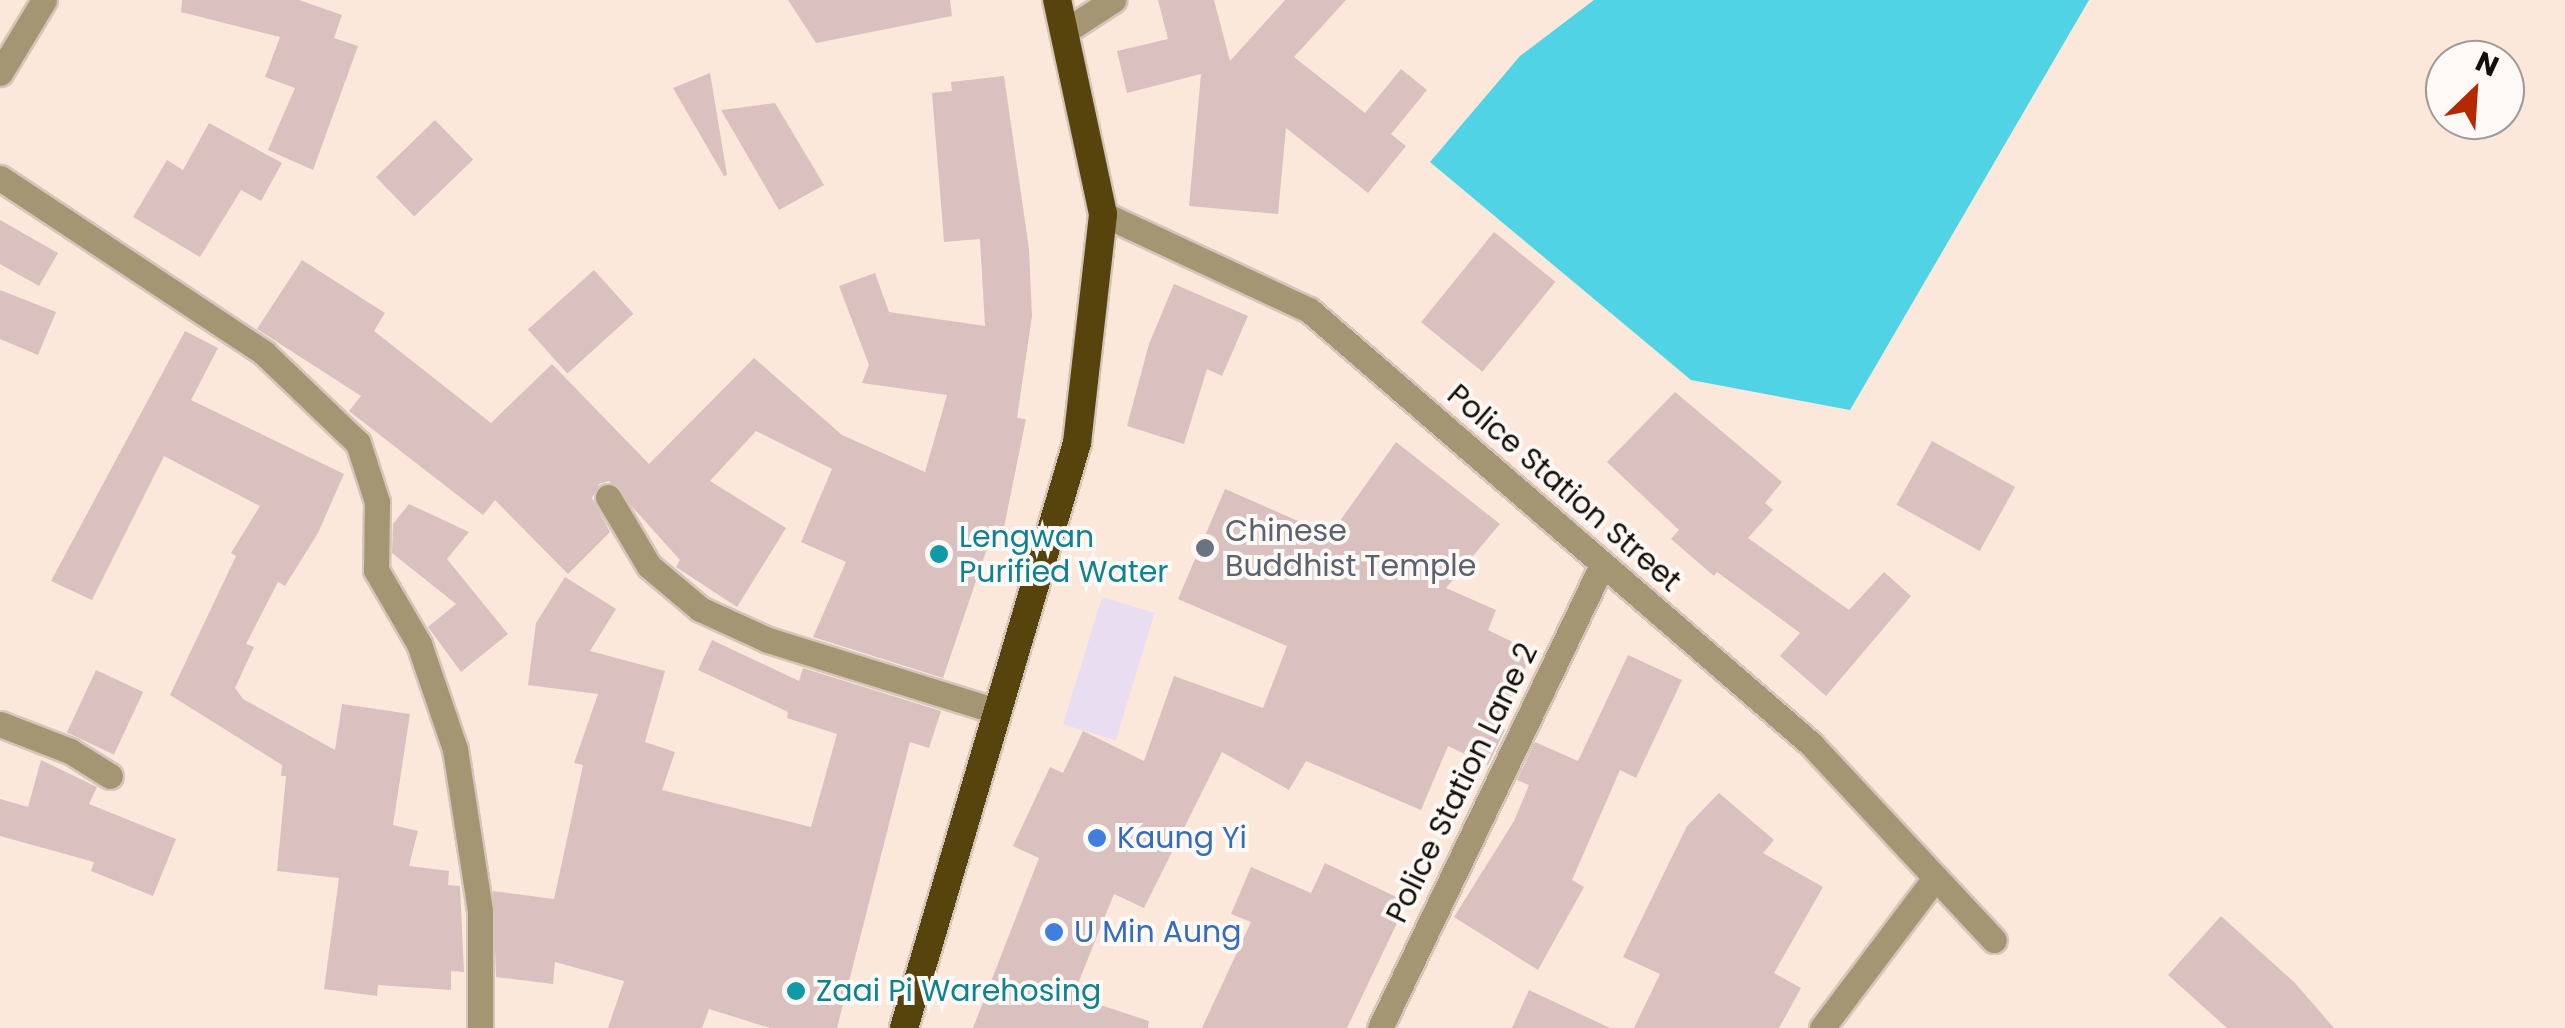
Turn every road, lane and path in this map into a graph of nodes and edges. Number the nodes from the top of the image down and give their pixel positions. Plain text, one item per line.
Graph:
1 (44, 0) edge
2 (1057, 0) edge
3 (1113, 0) edge
4 (1064, 32) junction
5 (0, 73) edge
6 (0, 178) edge
7 (1103, 214) junction
8 (608, 497) dead end
9 (1602, 565) junction
10 (996, 710) junction
11 (0, 724) edge
12 (110, 776) dead end
13 (1935, 878) junction
14 (1994, 940) dead end
15 (480, 1028) edge
16 (904, 1028) edge
17 (1380, 1028) edge
18 (1822, 1028) edge

1 - 5 street
2 - 4 highway
3 - 4 street
4 - 7 highway
6 - 15 street
7 - 9 street, Police Station Street
7 - 10 highway
8 - 10 street
9 - 13 street, Police Station Street
9 - 17 street, Police Station Lane 2
10 - 16 highway
11 - 12 street
13 - 14 street, Police Station Street
13 - 18 street

